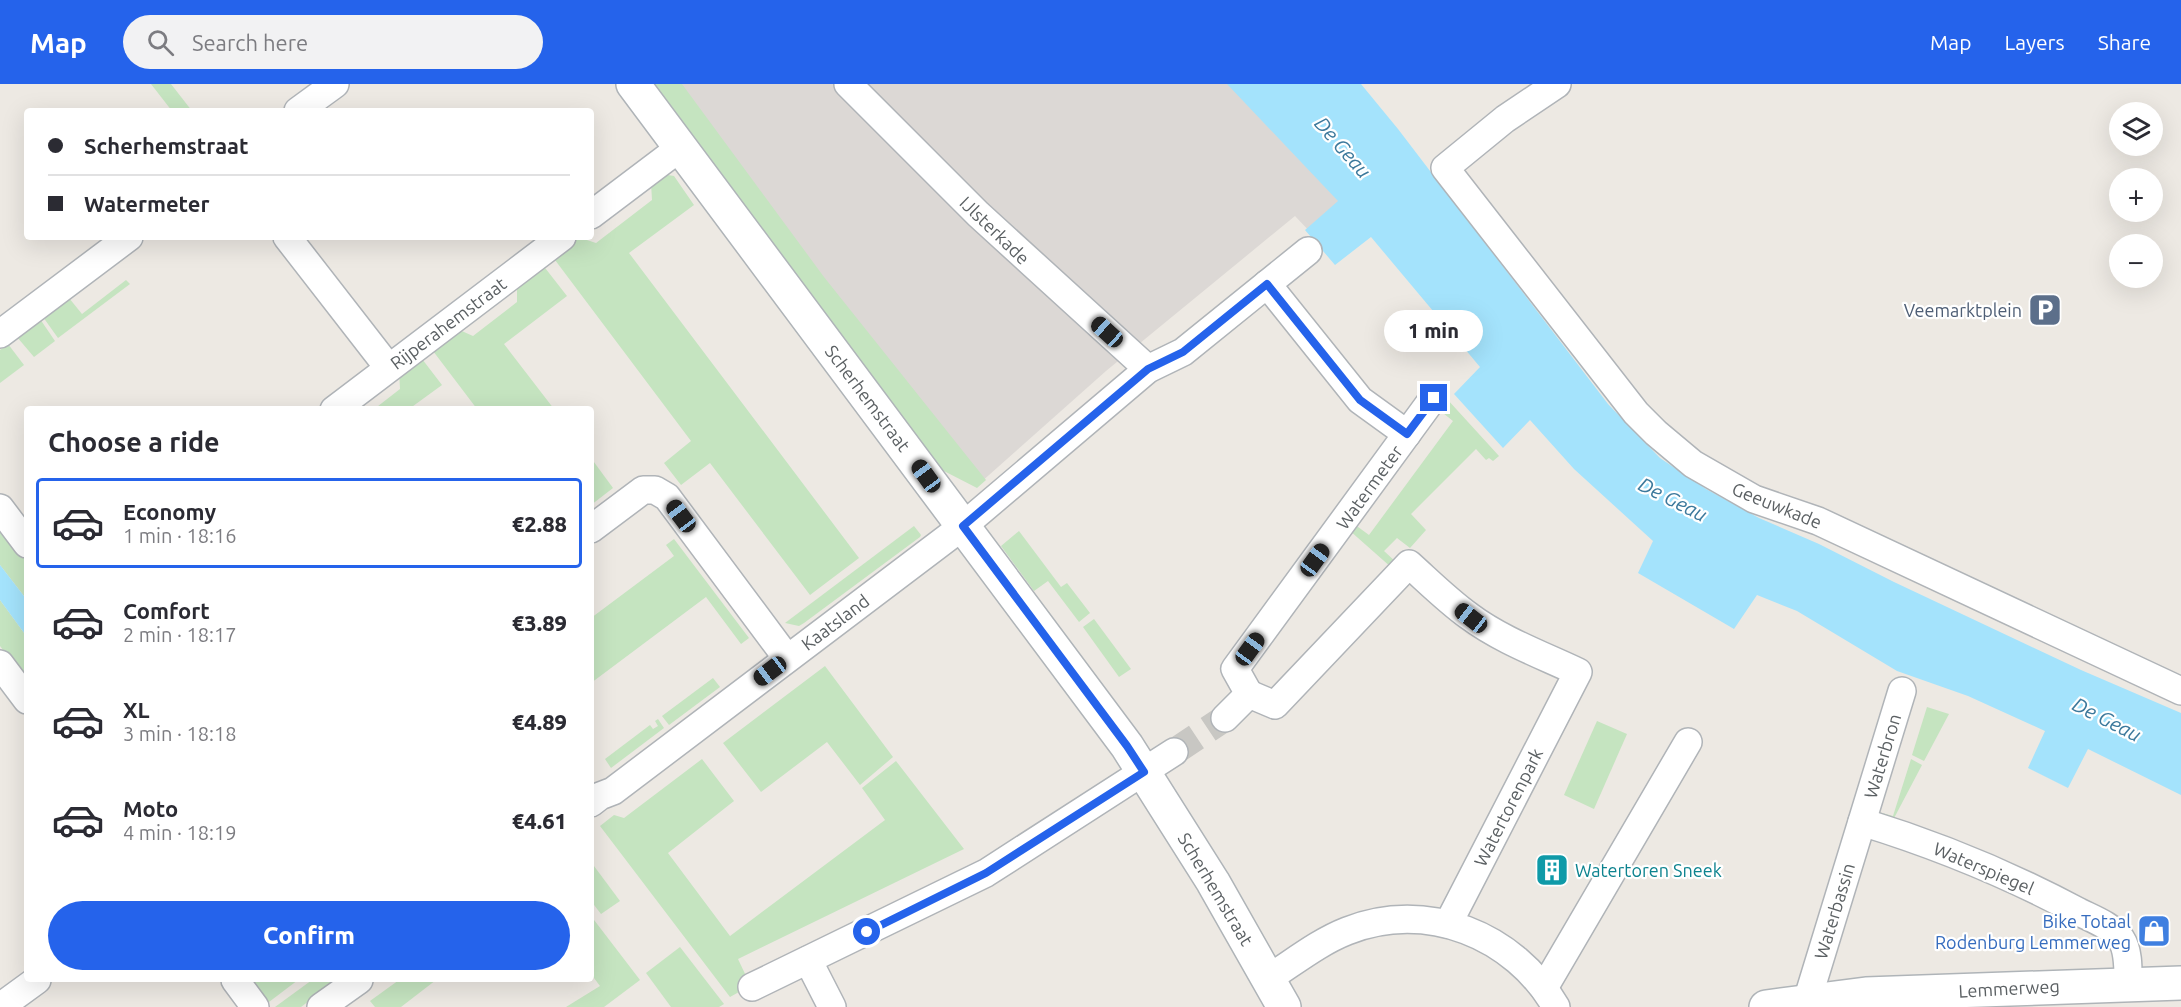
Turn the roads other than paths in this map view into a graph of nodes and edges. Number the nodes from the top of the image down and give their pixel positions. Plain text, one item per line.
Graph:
1 (335, 84) edge
2 (633, 84) edge
3 (848, 84) edge
4 (1557, 84) edge
5 (302, 108) edge
6 (681, 147) junction
7 (594, 213) edge
8 (125, 240) edge
9 (289, 240) edge
10 (558, 240) edge
11 (1308, 251) dead end
12 (1267, 284) junction
13 (0, 334) edge
14 (388, 367) junction
15 (1148, 369) junction
16 (1434, 398) dead end
17 (339, 406) edge
18 (1407, 434) junction
19 (0, 508) edge
20 (963, 526) junction
21 (594, 527) edge
22 (24, 540) edge
23 (788, 658) junction
24 (0, 664) edge
25 (1902, 691) dead end
26 (2181, 691) edge
27 (1249, 694) junction
28 (24, 696) edge
29 (1225, 718) tunnel mouth
30 (1688, 742) dead end
31 (1174, 752) tunnel mouth
32 (1144, 772) junction
33 (594, 801) edge
34 (1862, 822) junction
35 (1448, 924) junction
36 (808, 960) junction
37 (1269, 978) junction
38 (34, 982) edge
39 (236, 982) edge
40 (355, 982) edge
41 (2181, 983) edge
42 (2128, 984) junction
43 (752, 987) dead end
44 (1550, 997) edge
45 (2050, 997) edge
46 (1992, 998) edge
47 (1807, 1001) junction
48 (0, 1007) edge
49 (255, 1007) edge
50 (321, 1007) edge
51 (832, 1007) edge
52 (1284, 1007) edge
53 (1766, 1007) edge

1 - 5 street
2 - 6 street, Scherhemstraat
3 - 15 street, IJlsterkade
4 - 26 street, Geeuwkade
6 - 7 street
6 - 20 street, Scherhemstraat
8 - 13 street
9 - 14 street
10 - 14 street, Rijperahemstraat
11 - 12 street, Kaatsland
12 - 15 street, Kaatsland
12 - 18 street
14 - 17 street, Rijperahemstraat
15 - 20 street, Kaatsland
16 - 18 street, Watermeter
18 - 27 street, Watermeter
19 - 22 street
20 - 23 street, Kaatsland
20 - 32 street, Scherhemstraat
21 - 23 street
23 - 33 street, Kaatsland
24 - 28 street
25 - 34 street, Waterbron
27 - 29 street
27 - 35 street, Watertorenpark
30 - 44 street
31 - 32 street
32 - 36 street
32 - 37 street, Scherhemstraat
34 - 42 street, Waterspiegel
34 - 47 street, Waterbassin
35 - 37 street
35 - 44 street
36 - 43 street
36 - 51 street
37 - 52 street, Scherhemstraat
38 - 48 street
39 - 49 street
40 - 50 street
41 - 42 street, Lemmerweg
42 - 45 street, Lemmerweg
45 - 46 street, Lemmerweg
46 - 47 street, Lemmerweg
47 - 53 street, Lemmerweg

